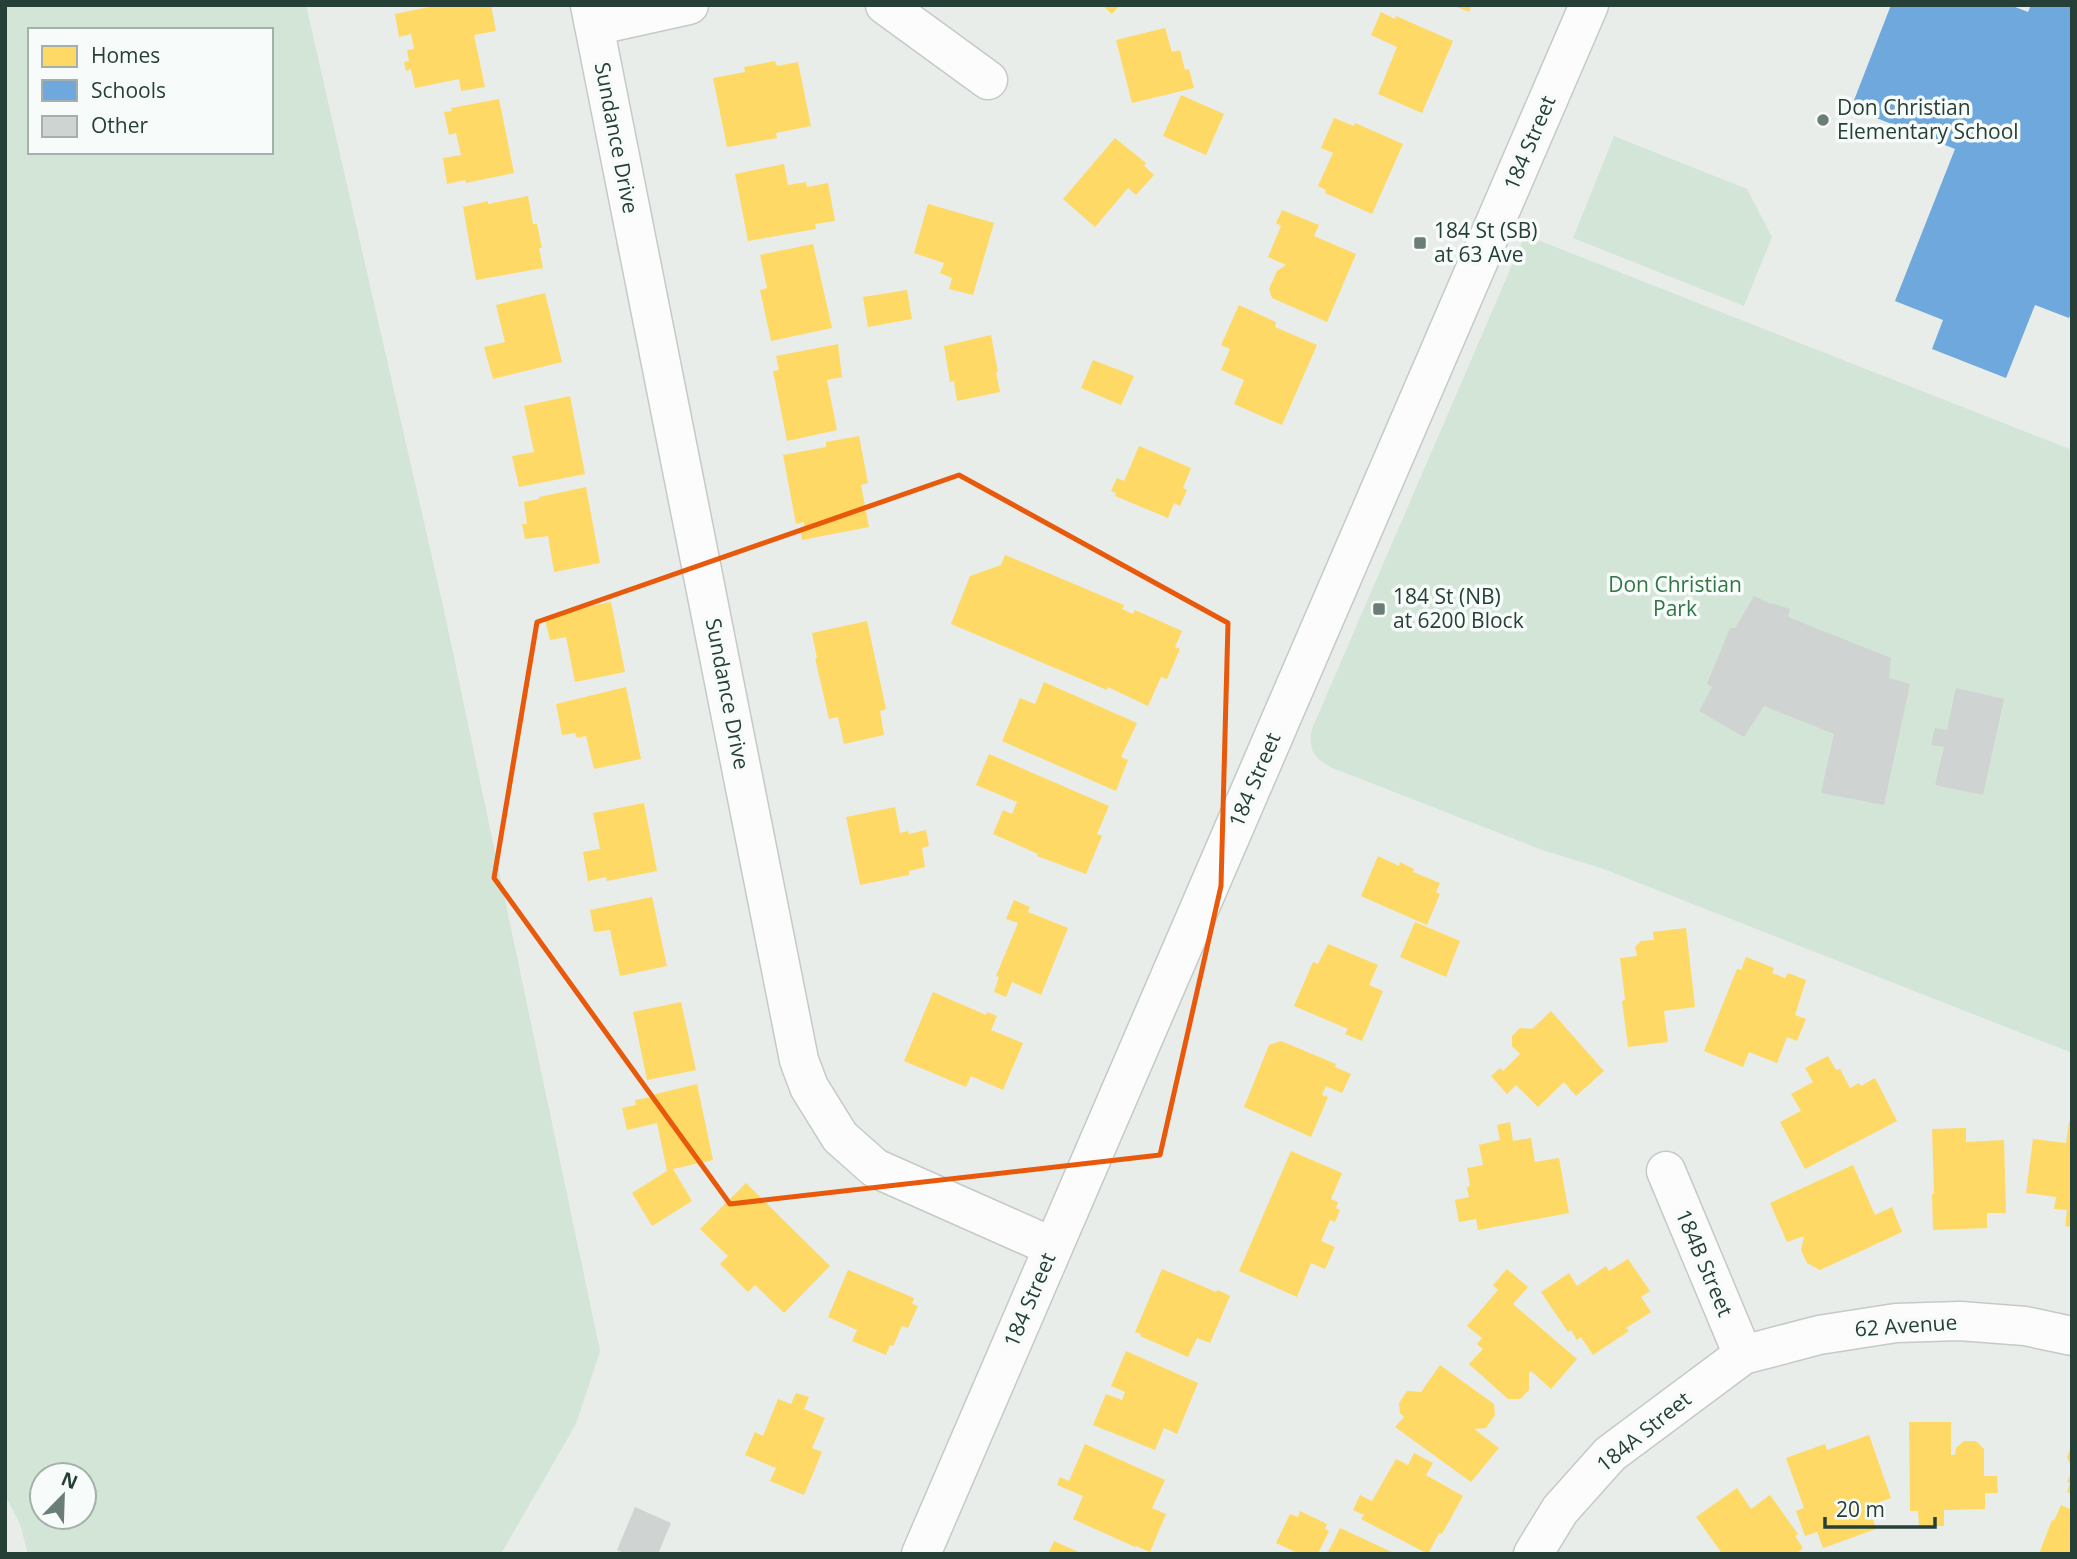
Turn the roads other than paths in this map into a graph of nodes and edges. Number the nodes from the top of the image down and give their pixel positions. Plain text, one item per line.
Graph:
1 (689, 5) edge
2 (885, 5) edge
3 (1589, 5) edge
4 (592, 15) edge
5 (988, 80) dead end
6 (1666, 1171) dead end
7 (1053, 1247) junction
8 (2072, 1336) edge
9 (1742, 1355) junction
10 (921, 1554) edge
11 (1533, 1554) edge

1 - 4 street
2 - 5 street
3 - 7 street, 184 Street
4 - 7 street, Sundance Drive
6 - 9 street, 184B Street
7 - 10 street, 184 Street
8 - 9 street, 62 Avenue
9 - 11 street, 184A Street

